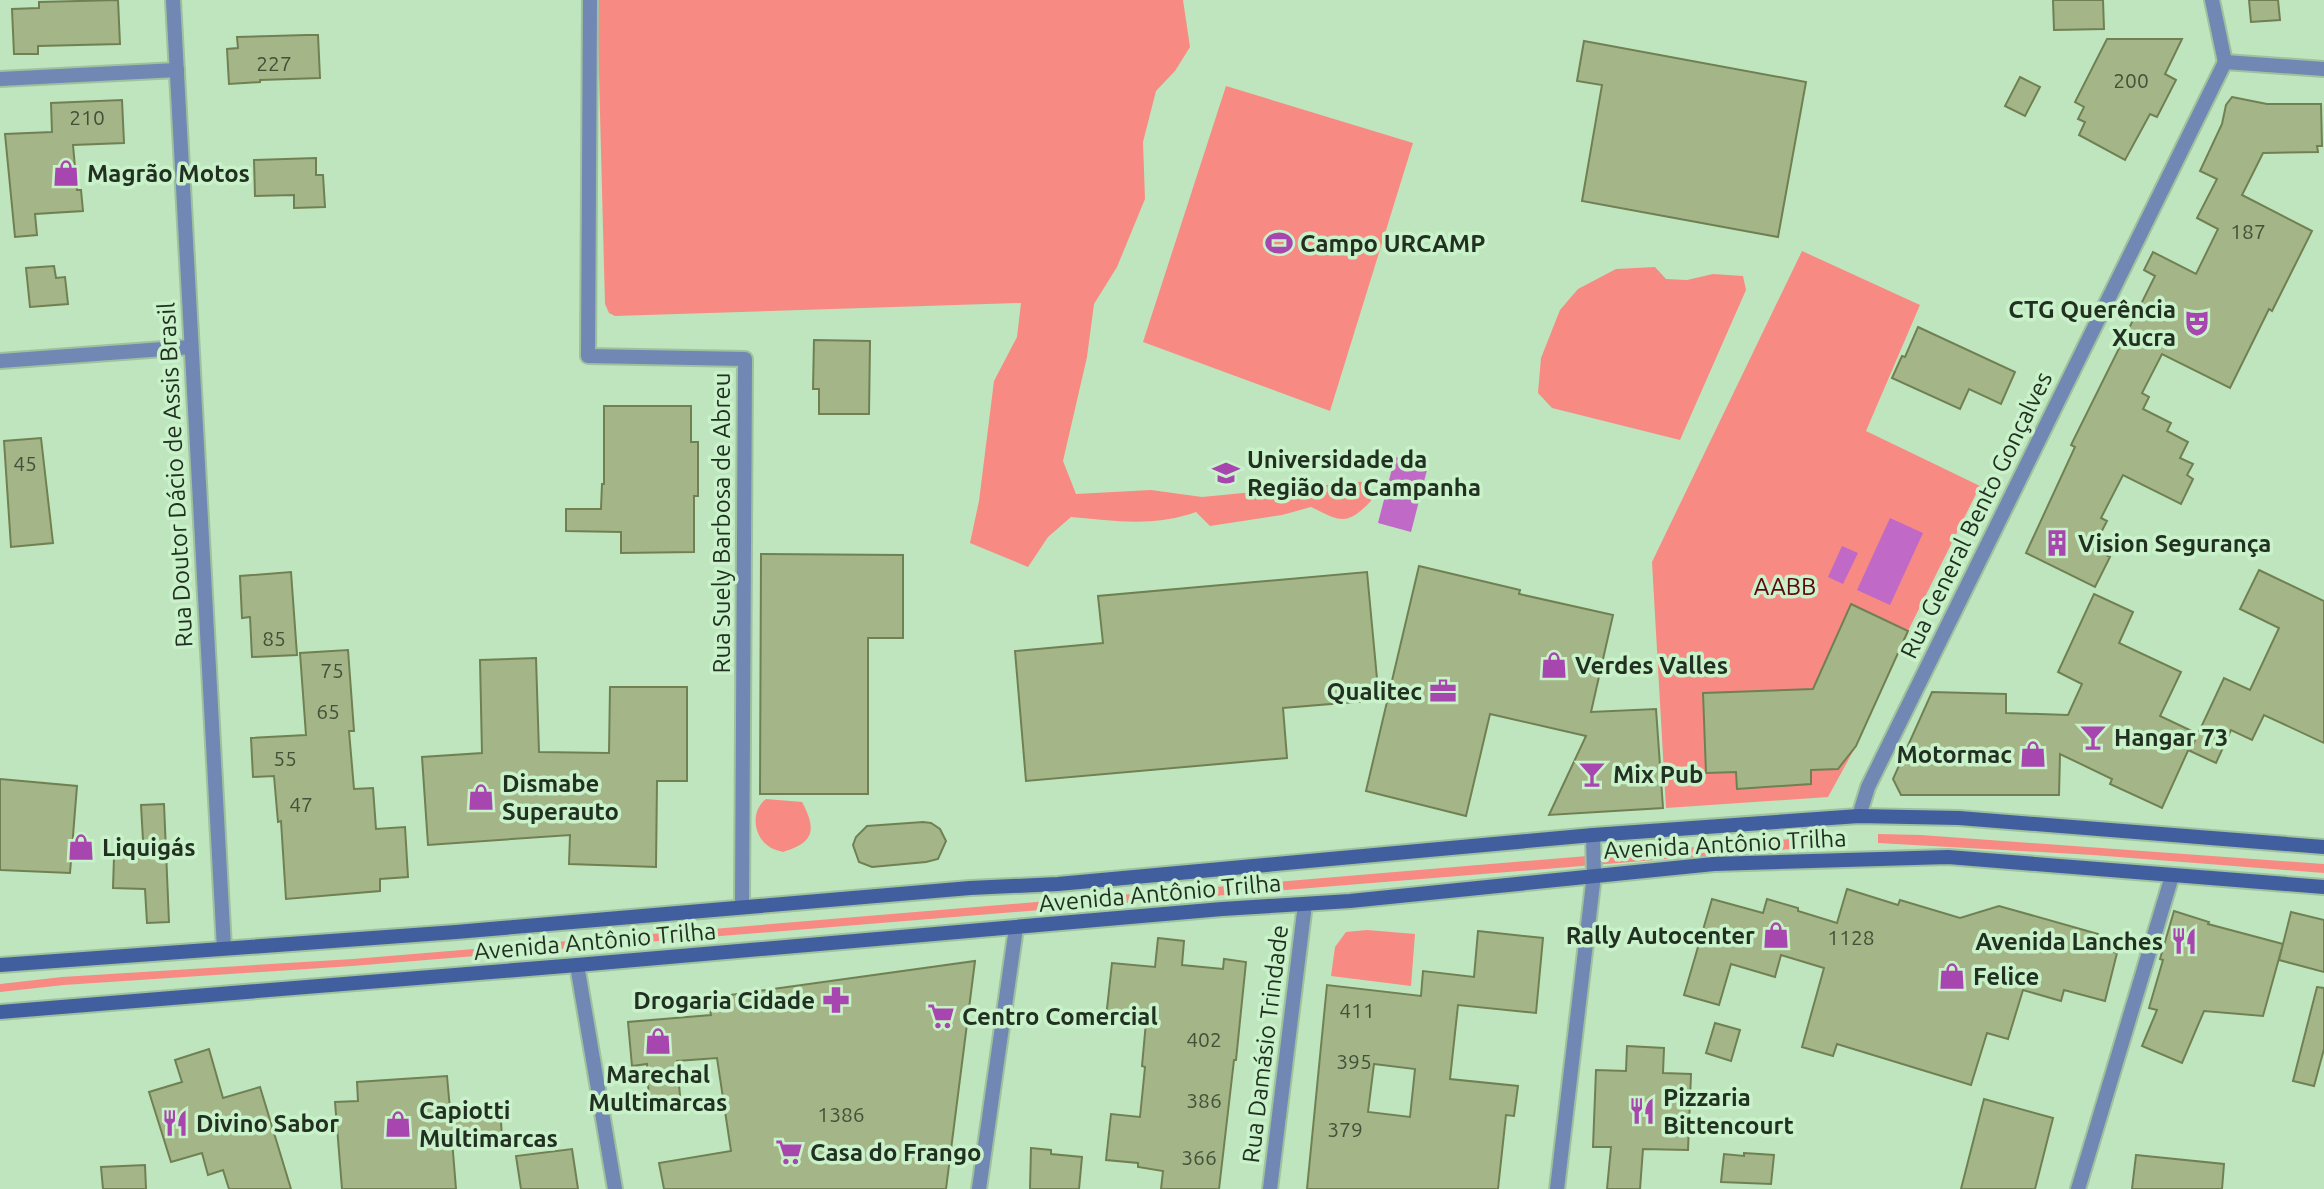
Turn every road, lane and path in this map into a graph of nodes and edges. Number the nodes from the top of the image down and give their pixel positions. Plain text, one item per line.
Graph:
1 (173, 0) edge
2 (590, 0) edge
3 (2213, 0) edge
4 (2225, 62) junction
5 (2324, 69) edge
6 (177, 70) junction
7 (0, 79) edge
8 (191, 346) junction
9 (0, 361) edge
10 (1859, 816) junction
11 (1593, 835) junction
12 (2324, 847) edge
13 (1594, 875) junction
14 (2172, 876) junction
15 (2324, 887) edge
16 (1305, 904) junction
17 (742, 906) junction
18 (1016, 928) junction
19 (224, 948) junction
20 (0, 965) edge
21 (578, 965) junction
22 (0, 1012) edge
23 (615, 1189) edge
24 (979, 1189) edge
25 (1270, 1189) edge
26 (1557, 1189) edge
27 (2078, 1189) edge

1 - 6 street, Rua Doutor Dácio de Assis Brasil
2 - 17 street, Rua Suely Barbosa de Abreu
3 - 4 street
4 - 5 street
4 - 10 street, Rua General Bento Gonçalves
6 - 7 street
6 - 8 street, Rua Doutor Dácio de Assis Brasil
8 - 9 street
8 - 19 street, Rua Doutor Dácio de Assis Brasil
10 - 11 main road, Avenida Antônio Trilha
10 - 12 main road, Avenida Antônio Trilha
11 - 13 street
11 - 17 main road, Avenida Antônio Trilha
13 - 14 main road, Avenida Antônio Trilha
13 - 16 main road, Avenida Antônio Trilha
13 - 26 street
14 - 15 main road, Avenida Antônio Trilha
14 - 27 street
16 - 18 main road, Avenida Antônio Trilha
16 - 25 street, Rua Damásio Trindade
17 - 19 main road, Avenida Antônio Trilha
18 - 21 main road, Avenida Antônio Trilha
18 - 24 street
19 - 20 main road, Avenida Antônio Trilha
21 - 22 main road, Avenida Antônio Trilha
21 - 23 street

